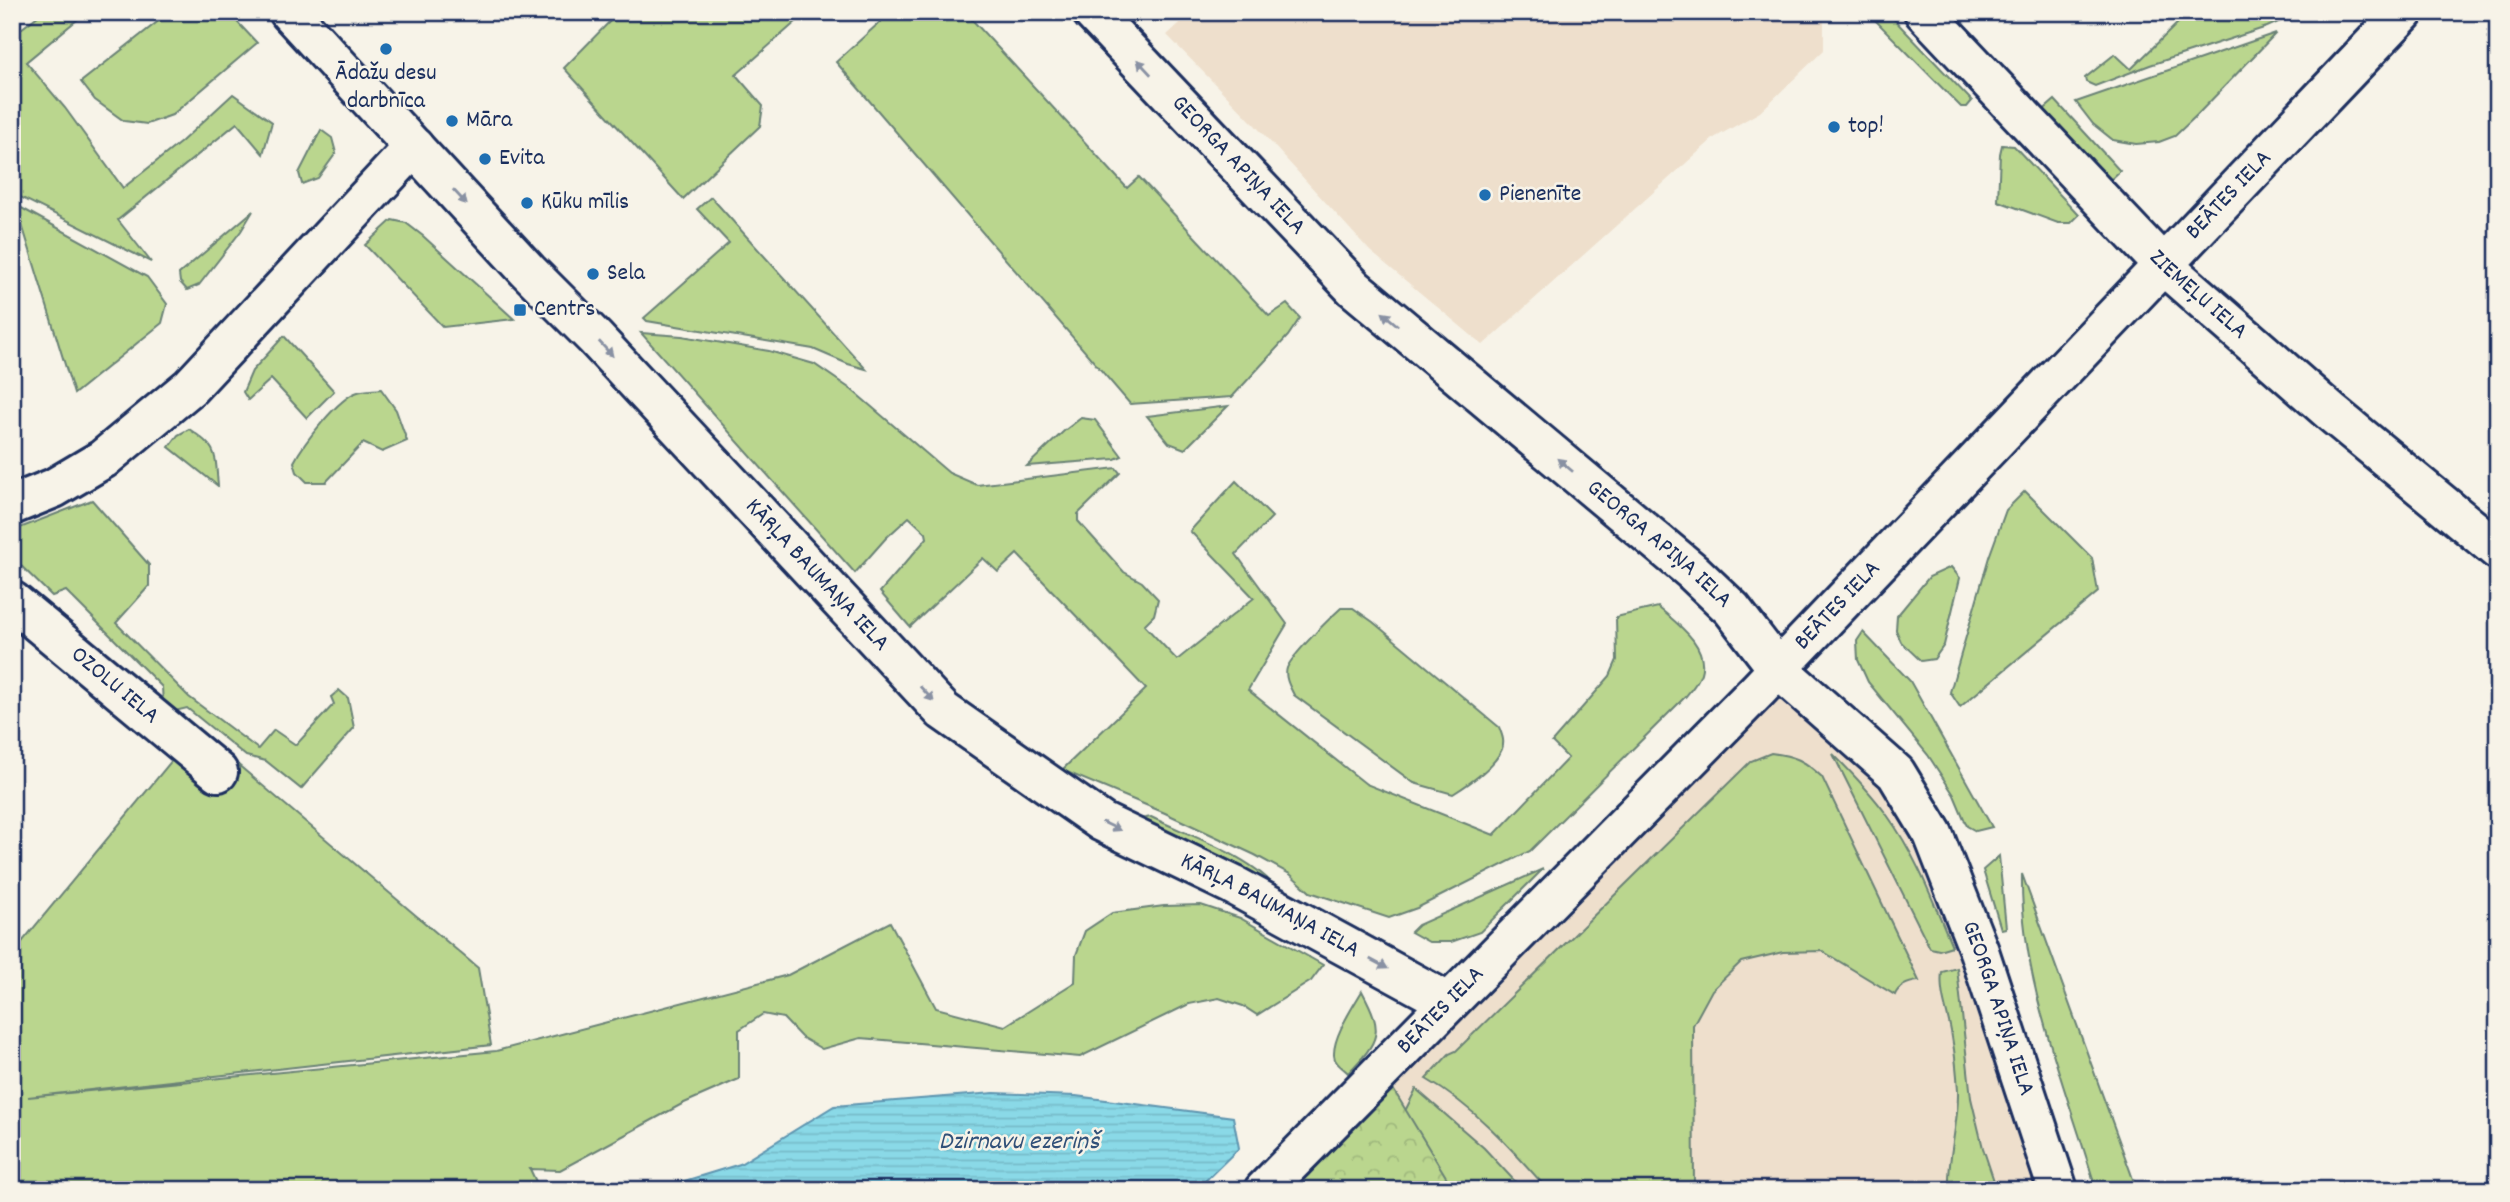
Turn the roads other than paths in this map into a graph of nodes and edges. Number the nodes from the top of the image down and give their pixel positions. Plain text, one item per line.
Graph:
1 (289, 12) edge
2 (1092, 12) edge
3 (1924, 12) edge
4 (2404, 12) edge
5 (414, 146) junction
6 (2164, 266) junction
7 (12, 505) edge
8 (2498, 550) edge
9 (12, 601) edge
10 (1778, 669) junction
11 (218, 772) dead end
12 (1448, 1002) junction
13 (1264, 1190) edge
14 (2058, 1190) edge

1 - 5 street, KĀRĻA BAUMAŅA IELA
10 -> 2 street, GEORGA APIŅA IELA
3 - 6 street, ZIEMEĻU IELA
4 - 6 street, BEĀTES IELA
5 - 7 street
5 -> 12 street, KĀRĻA BAUMAŅA IELA
6 - 8 street, ZIEMEĻU IELA
6 - 10 street, BEĀTES IELA
9 - 11 street, OZOLU IELA
10 - 12 street, BEĀTES IELA
10 - 14 street, GEORGA APIŅA IELA
12 - 13 street, BEĀTES IELA

